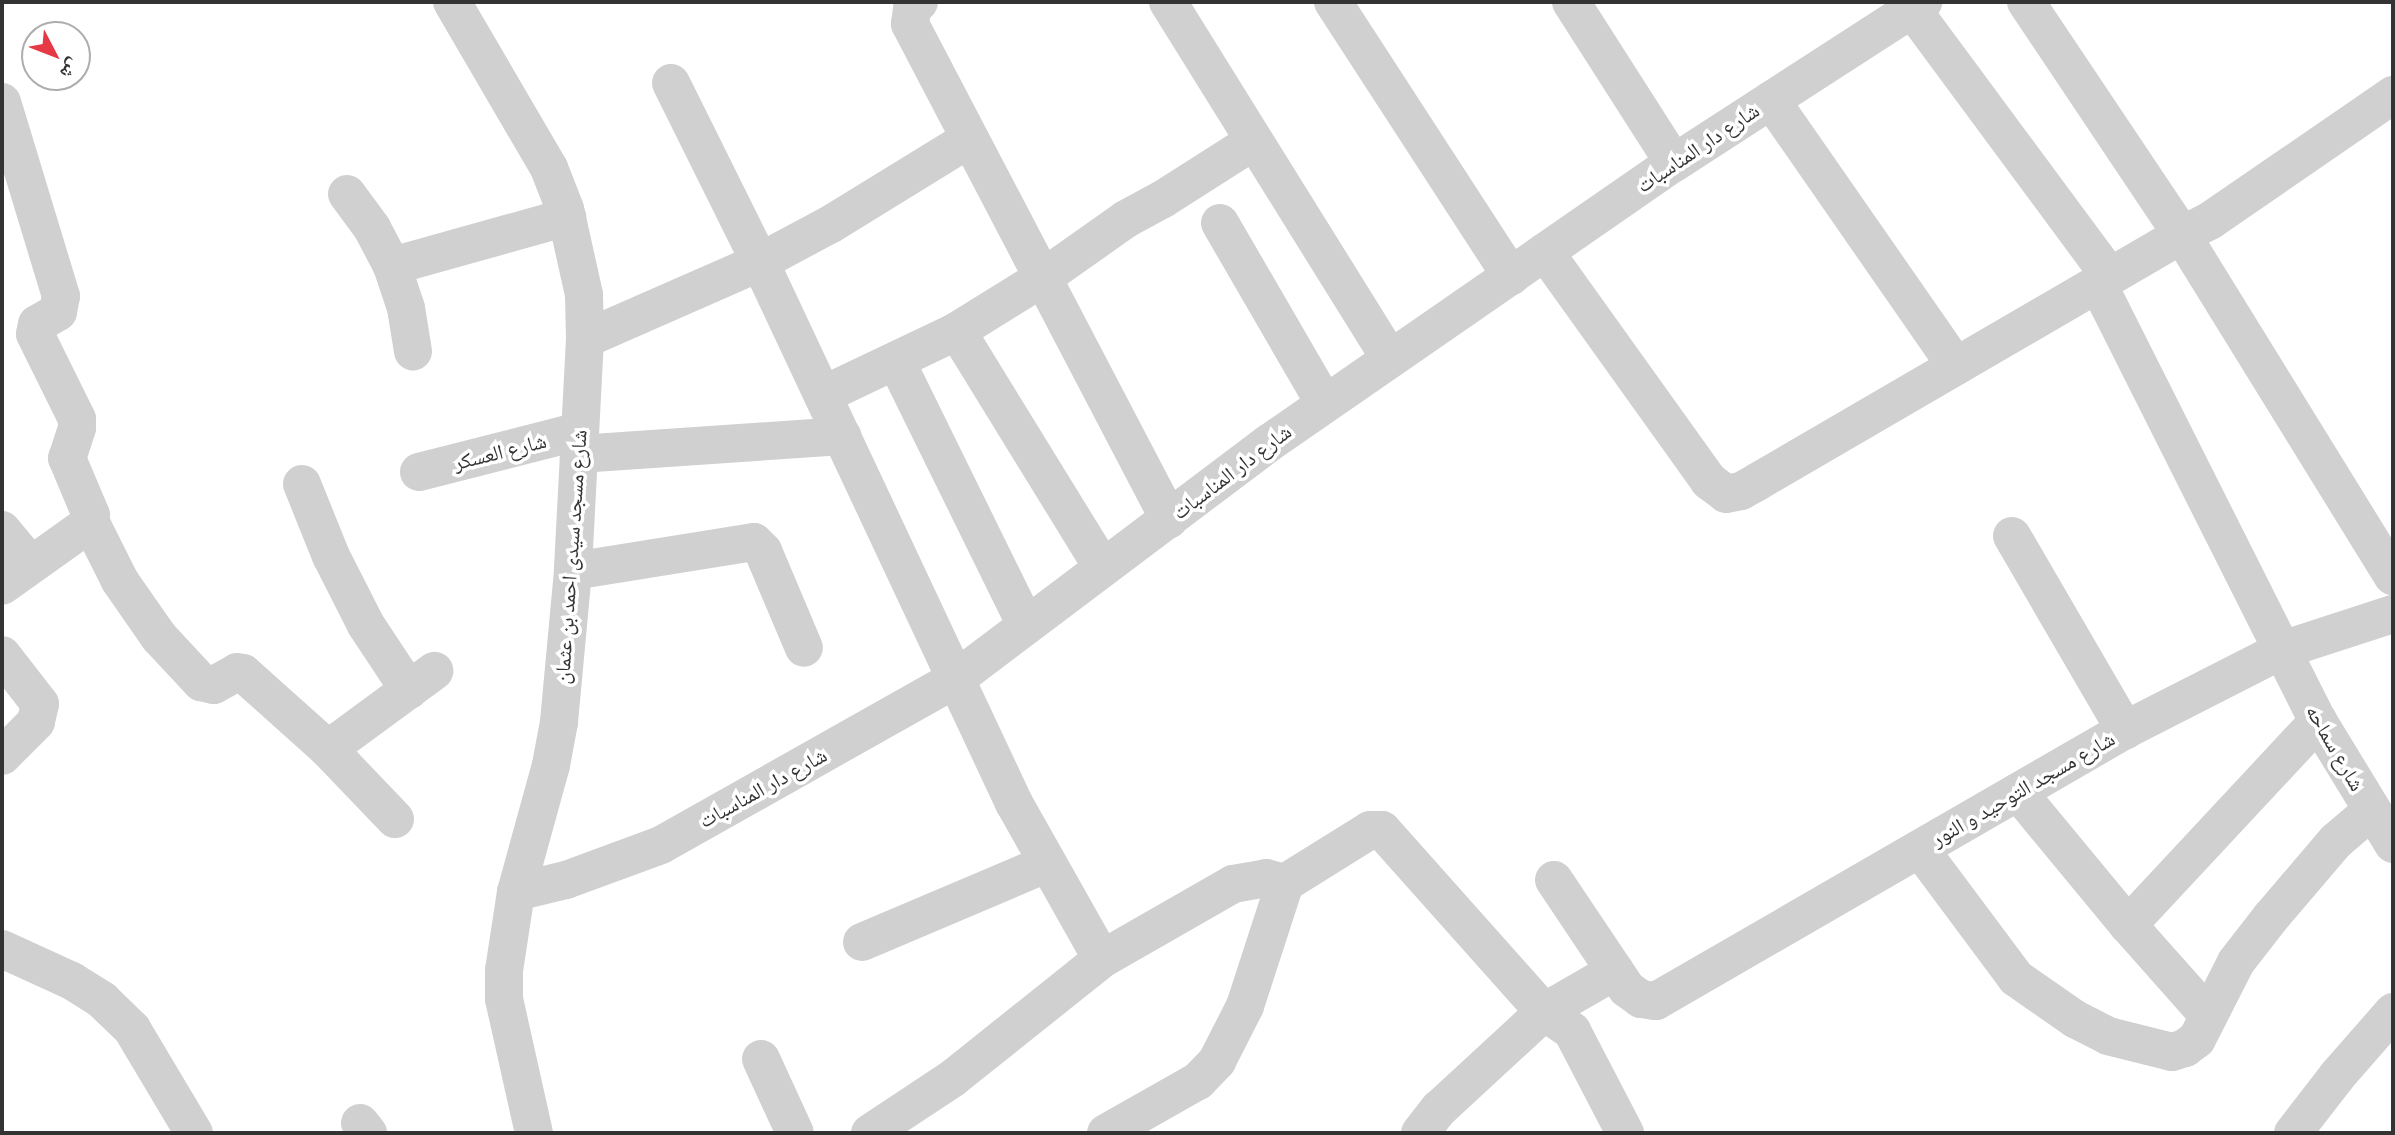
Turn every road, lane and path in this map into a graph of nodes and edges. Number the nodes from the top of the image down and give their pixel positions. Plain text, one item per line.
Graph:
1 (452, 2) edge
2 (919, 2) edge
3 (1168, 2) edge
4 (1332, 2) edge
5 (1571, 2) edge
6 (2026, 2) edge
7 (1917, 5) edge
8 (671, 83) dead end
9 (2393, 95) edge
10 (1771, 100) junction
11 (2, 102) edge
12 (969, 139) junction
13 (1254, 141) junction
14 (1674, 163) junction
15 (347, 194) dead end
16 (567, 217) junction
17 (1220, 223) dead end
18 (2182, 236) junction
19 (1545, 252) junction
20 (760, 262) junction
21 (392, 266) junction
22 (1511, 276) junction
23 (1041, 279) junction
24 (2104, 280) junction
25 (957, 331) junction
26 (585, 339) junction
27 (413, 351) dead end
28 (1390, 359) junction
29 (896, 361) junction
30 (1956, 366) junction
31 (823, 396) junction
32 (1325, 404) junction
33 (842, 436) junction
34 (579, 443) junction
35 (419, 472) dead end
36 (302, 484) dead end
37 (1169, 519) junction
38 (90, 521) junction
39 (2, 530) edge
40 (2012, 536) dead end
41 (1103, 568) junction
42 (573, 572) junction
43 (16, 576) edge
44 (2393, 576) edge
45 (2393, 614) edge
46 (1026, 625) junction
47 (804, 648) dead end
48 (2282, 650) junction
49 (2, 655) edge
50 (957, 678) junction
51 (2318, 721) junction
52 (2125, 730) junction
53 (328, 749) junction
54 (2, 756) edge
55 (2018, 792) junction
56 (2371, 811) junction
57 (395, 819) dead end
58 (2393, 844) edge
59 (1920, 849) junction
60 (1046, 864) junction
61 (1553, 880) dead end
62 (1286, 883) junction
63 (516, 892) junction
64 (2128, 925) junction
65 (862, 942) dead end
66 (2, 949) edge
67 (1102, 959) junction
68 (1615, 971) junction
69 (1544, 1012) junction
70 (2393, 1012) edge
71 (2208, 1014) junction
72 (761, 1059) dead end
73 (194, 1133) edge
74 (534, 1133) edge
75 (795, 1133) edge
76 (870, 1133) edge
77 (1106, 1133) edge
78 (1420, 1133) edge
79 (1625, 1133) edge
80 (2293, 1133) edge

1 - 16 street, شارع مسجد سيدى احمد بن عثمان
2 - 12 street
3 - 13 street
4 - 22 street
5 - 14 street
6 - 18 street
7 - 10 street, شارع دار المناسبات
7 - 24 street, شارع سماحه
8 - 20 street
9 - 18 street
10 - 14 street, شارع دار المناسبات
10 - 30 street
11 - 38 street
12 - 20 street
12 - 23 street
13 - 23 street
13 - 28 street
14 - 19 street, شارع دار المناسبات
15 - 21 street
16 - 21 street
16 - 26 street, شارع مسجد سيدى احمد بن عثمان
17 - 32 street
18 - 24 street
18 - 44 street
19 - 22 street, شارع دار المناسبات
19 - 30 street
20 - 26 street
20 - 31 street
21 - 27 street
22 - 28 street, شارع دار المناسبات
23 - 25 street
23 - 37 street
24 - 30 street
24 - 48 street, شارع سماحه
25 - 29 street
25 - 41 street
26 - 34 street, شارع مسجد سيدى احمد بن عثمان
28 - 32 street, شارع دار المناسبات
29 - 31 street
29 - 46 street
31 - 33 street
32 - 37 street, شارع دار المناسبات
33 - 34 street, شارع العسكر
33 - 50 street
34 - 35 street, شارع العسكر
34 - 42 street, شارع مسجد سيدى احمد بن عثمان
36 - 53 street
37 - 41 street, شارع دار المناسبات
38 - 43 street
38 - 53 street
39 - 43 street
40 - 52 street
41 - 46 street, شارع دار المناسبات
42 - 47 street
42 - 63 street, شارع مسجد سيدى احمد بن عثمان
45 - 48 street, شارع مسجد التوحيد و النور
46 - 50 street, شارع دار المناسبات
48 - 51 street, شارع سماحه
48 - 52 street, شارع مسجد التوحيد و النور
49 - 54 street
50 - 60 street
50 - 63 street, شارع دار المناسبات
51 - 56 street, شارع سماحه
51 - 64 street
52 - 55 street, شارع مسجد التوحيد و النور
53 - 57 street
55 - 59 street, شارع مسجد التوحيد و النور
55 - 64 street
56 - 58 street, شارع سماحه
56 - 71 street
59 - 68 street, شارع مسجد التوحيد و النور
59 - 71 street
60 - 65 street
60 - 67 street
61 - 68 street
62 - 67 street
62 - 69 street
62 - 77 street
63 - 74 street, شارع مسجد سيدى احمد بن عثمان
64 - 71 street
66 - 73 street
67 - 76 street
68 - 69 street
69 - 78 street
69 - 79 street
70 - 80 street
72 - 75 street

